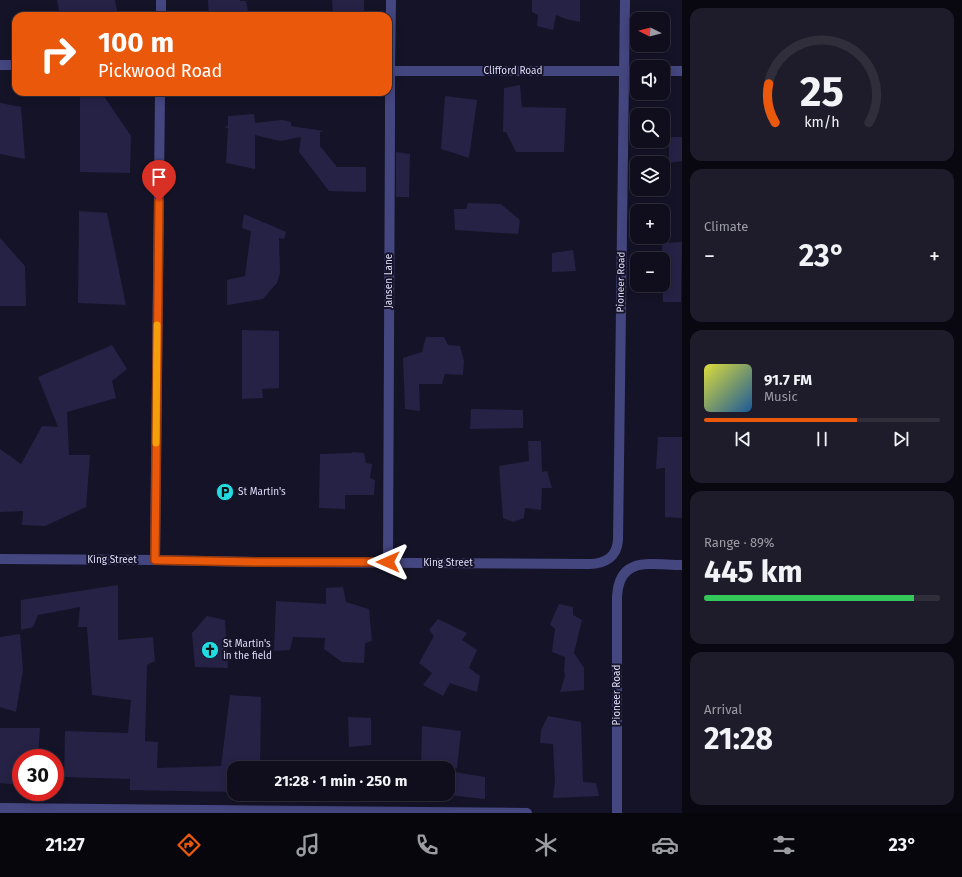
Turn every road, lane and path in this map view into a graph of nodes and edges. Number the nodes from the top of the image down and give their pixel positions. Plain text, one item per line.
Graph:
1 (161, 0) edge
2 (391, 0) edge
3 (624, 0) edge
4 (161, 12) edge
5 (391, 12) edge
6 (0, 65) edge
7 (12, 65) edge
8 (392, 71) edge
9 (624, 71) junction
10 (630, 71) edge
11 (670, 71) edge
12 (682, 72) edge
13 (160, 96) edge
14 (389, 96) edge
15 (0, 559) edge
16 (155, 560) junction
17 (607, 561) joint
18 (388, 562) junction
19 (682, 565) edge
20 (0, 808) edge
21 (527, 813) edge
22 (617, 813) edge

1 - 4 street
2 - 5 street, Jansen Lane
3 - 9 street, Pioneer Road
6 - 7 street
8 - 9 street, Clifford Road
9 - 10 street, Clifford Road
9 - 17 street, Pioneer Road
11 - 12 street
13 - 16 street
14 - 18 street, Jansen Lane
15 - 16 street, King Street
16 - 18 street, King Street
17 - 18 street, King Street
19 - 22 street, Pioneer Road
20 - 21 street

